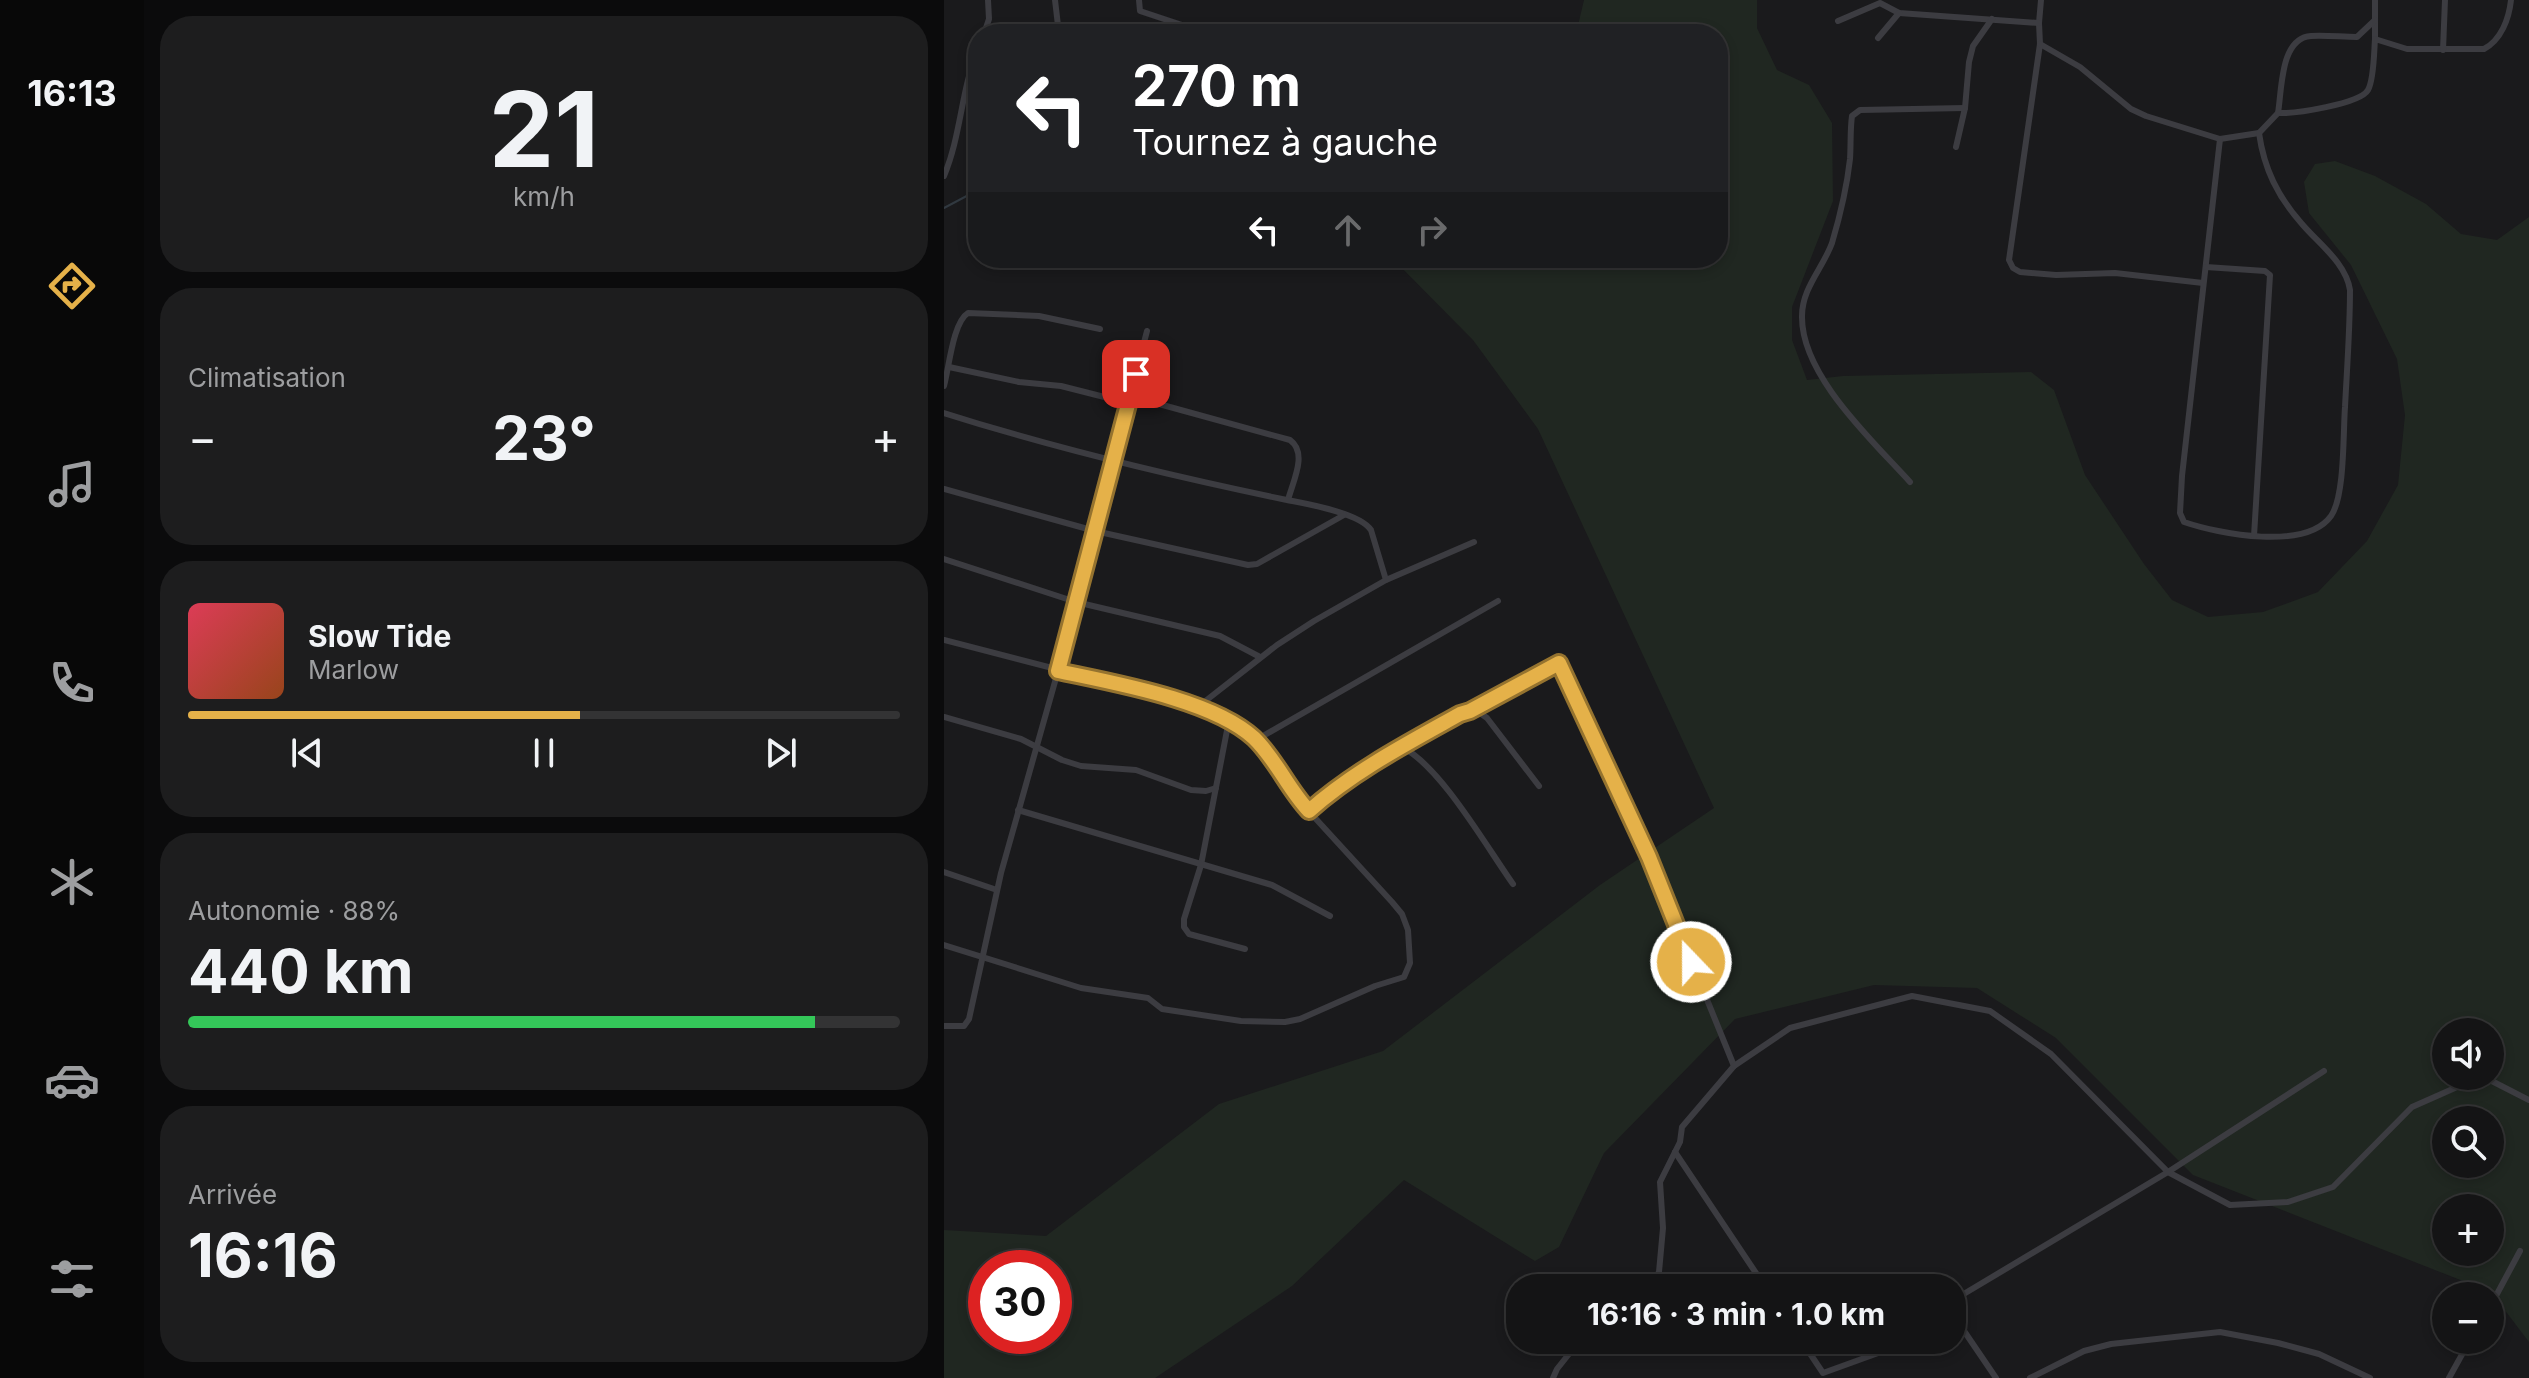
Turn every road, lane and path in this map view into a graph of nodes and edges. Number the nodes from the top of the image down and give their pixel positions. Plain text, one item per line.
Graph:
1 (988, 0) edge
2 (1055, 0) edge
3 (1139, 0) edge
4 (2041, 0) edge
5 (2375, 0) edge
6 (2445, 0) edge
7 (2511, 0) edge
8 (1881, 1) edge
9 (1899, 13) junction
10 (1992, 19) junction
11 (2375, 20) junction
12 (1838, 21) dead end
13 (2039, 23) junction
14 (987, 24) edge
15 (1058, 24) edge
16 (1179, 24) edge
17 (1878, 38) dead end
18 (2375, 39) junction
19 (2040, 44) junction
20 (2443, 50) junction
21 (968, 80) edge
22 (1965, 108) junction
23 (2278, 113) junction
24 (2259, 133) junction
25 (2220, 139) junction
26 (1956, 147) dead end
27 (944, 176) edge
28 (2206, 267) junction
29 (2203, 283) junction
30 (1100, 329) dead end
31 (1147, 331) dead end
32 (949, 367) junction
33 (944, 386) edge
34 (1129, 400) junction
35 (944, 413) edge
36 (1113, 461) junction
37 (1910, 482) dead end
38 (944, 489) edge
39 (1288, 500) junction
40 (1344, 515) junction
41 (1095, 531) junction
42 (2254, 536) junction
43 (1474, 542) dead end
44 (944, 559) edge
45 (1386, 580) junction
46 (1498, 601) dead end
47 (1076, 602) junction
48 (944, 640) edge
49 (1260, 657) junction
50 (1058, 671) junction
51 (1199, 706) junction
52 (1470, 711) junction
53 (944, 717) edge
54 (1229, 720) junction
55 (1256, 740) junction
56 (1036, 746) junction
57 (1402, 747) junction
58 (1539, 786) dead end
59 (1216, 788) junction
60 (1018, 810) junction
61 (1309, 811) junction
62 (1201, 865) junction
63 (944, 872) edge
64 (1513, 884) dead end
65 (997, 890) junction
66 (1330, 916) dead end
67 (944, 945) edge
68 (1245, 949) dead end
69 (981, 957) junction
70 (944, 1026) edge
71 (1734, 1066) junction
72 (2324, 1071) dead end
73 (2504, 1087) edge
74 (2450, 1090) edge
75 (2529, 1100) edge
76 (1675, 1152) junction
77 (2168, 1172) junction
78 (2520, 1251) dead end
79 (1658, 1274) edge
80 (1757, 1274) edge
81 (2503, 1282) edge
82 (1966, 1293) edge
83 (1966, 1334) edge
84 (1569, 1354) edge
85 (1810, 1354) edge
86 (1875, 1354) edge
87 (2462, 1354) edge
88 (1553, 1378) edge
89 (1996, 1378) edge
90 (2030, 1378) edge
91 (2370, 1378) edge
92 (2449, 1378) edge

1 - 14 street
2 - 15 street
3 - 16 street
4 - 13 street
5 - 11 street
6 - 20 street
7 - 20 street
8 - 9 street
8 - 12 street
9 - 10 street
9 - 17 street
10 - 13 street
10 - 22 street
11 - 18 street
11 - 23 street
13 - 19 street
18 - 20 street
18 - 23 street
19 - 25 street
19 - 29 street
21 - 27 street
22 - 26 street
22 - 37 street
23 - 24 street
24 - 25 street
24 - 42 street
25 - 28 street
28 - 29 street
28 - 42 street
29 - 42 street
30 - 32 street
31 - 34 street
32 - 33 street
32 - 34 street
34 - 36 street
34 - 39 street
35 - 36 street
36 - 39 street
36 - 41 street
38 - 41 street
39 - 40 street
40 - 41 street
40 - 45 street
41 - 47 street
43 - 45 street
44 - 47 street
45 - 49 street
46 - 55 street
47 - 49 street
47 - 50 street
48 - 50 street
49 - 51 street
50 - 51 street
50 - 56 street
51 - 54 street
52 - 57 street
52 - 58 street
52 - 71 street
53 - 56 street
54 - 55 street
54 - 59 street
55 - 61 street
56 - 59 street
56 - 60 street
57 - 61 street
57 - 64 street
59 - 62 street
60 - 62 street
60 - 65 street
61 - 69 street
62 - 66 street
62 - 68 street
63 - 65 street
65 - 69 street
67 - 69 street
69 - 70 street
71 - 76 street
71 - 77 street
72 - 77 street
73 - 75 street
74 - 77 street
76 - 79 street
76 - 80 street
77 - 82 street
78 - 81 street
83 - 89 street
84 - 88 street
85 - 86 street
87 - 92 street
90 - 91 street

